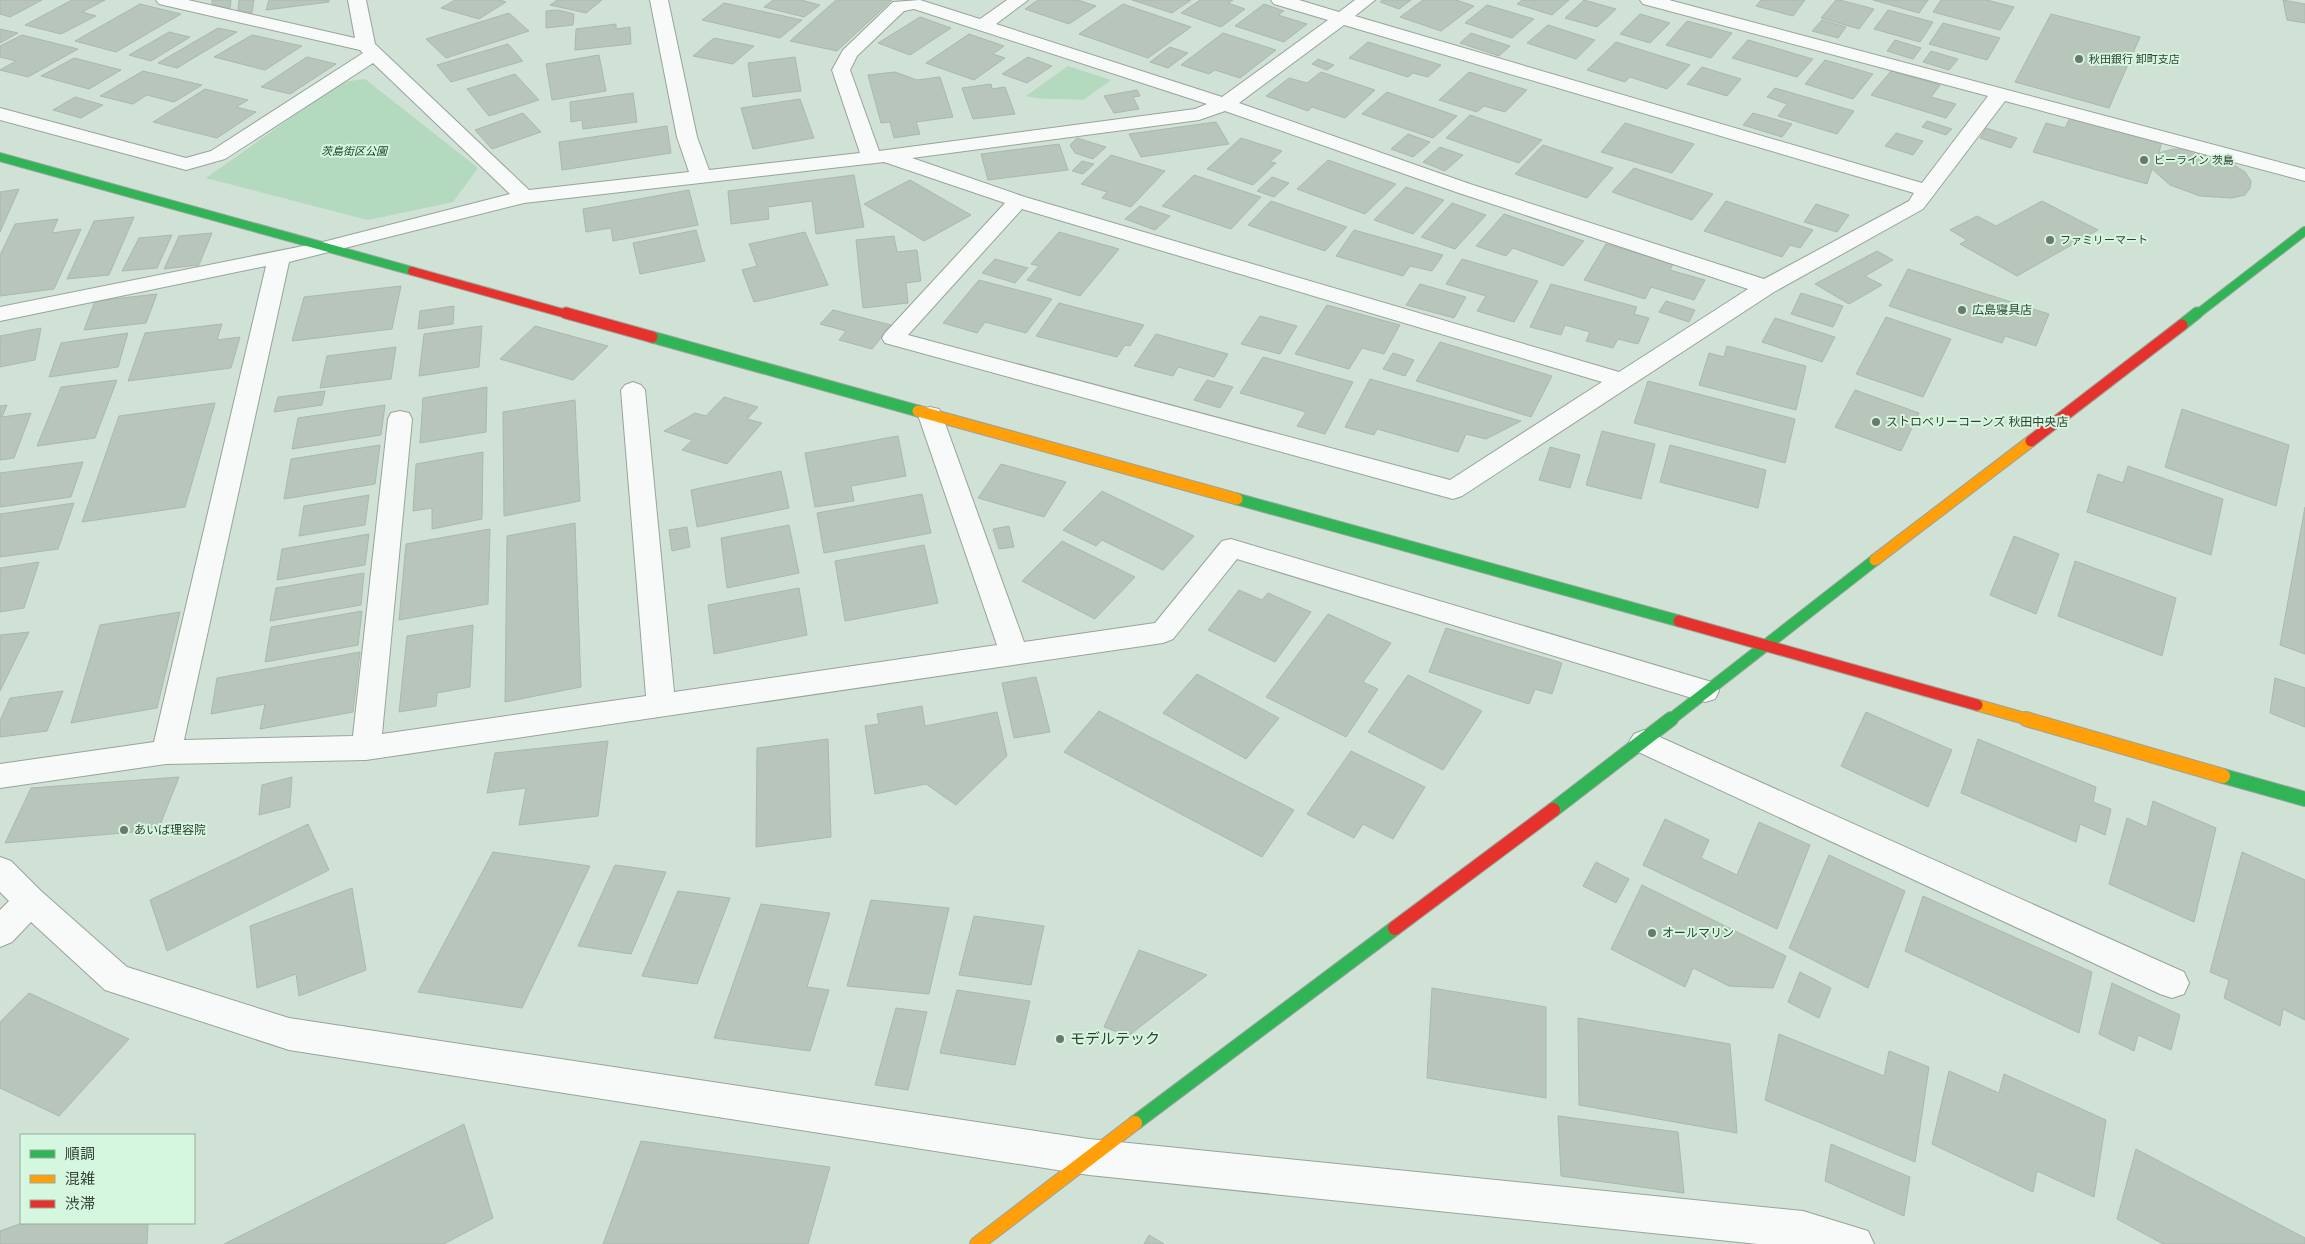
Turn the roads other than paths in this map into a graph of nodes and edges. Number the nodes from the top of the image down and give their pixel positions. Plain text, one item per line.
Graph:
1 (165, 0) edge
2 (357, 0) edge
3 (659, 0) edge
4 (1019, 0) edge
5 (1280, 0) edge
6 (1366, 0) edge
7 (1649, 0) edge
8 (1343, 18) junction
9 (982, 25) junction
10 (370, 50) junction
11 (2000, 94) junction
12 (1225, 104) junction
13 (0, 114) edge
14 (0, 157) edge
15 (879, 157) junction
16 (2305, 175) edge
17 (701, 177) junction
18 (1928, 191) junction
19 (524, 197) junction
20 (1018, 201) junction
21 (2305, 231) edge
22 (324, 248) junction
23 (279, 257) junction
24 (1766, 287) junction
25 (0, 314) edge
26 (1622, 380) junction
27 (633, 390) dead end
28 (930, 414) junction
29 (400, 419) dead end
30 (1766, 645) junction
31 (1014, 654) junction
32 (1705, 691) junction
33 (661, 704) junction
34 (1644, 742) junction
35 (366, 748) junction
36 (166, 752) junction
37 (0, 776) edge
38 (2305, 799) edge
39 (0, 871) edge
40 (30, 902) junction
41 (0, 932) edge
42 (2172, 983) dead end
43 (1089, 1157) junction
44 (977, 1244) edge
45 (1855, 1244) edge

1 - 10 street
2 - 10 street
3 - 17 street
4 - 9 street
5 - 8 street
6 - 8 street
7 - 11 street
8 - 12 street
8 - 18 street
9 - 12 street
9 - 15 street
10 - 13 street
10 - 19 street
11 - 16 street
11 - 18 street
12 - 15 street
12 - 24 street
14 - 22 street
15 - 17 street
15 - 20 street
17 - 19 street
18 - 24 street
19 - 22 street
20 - 26 street
20 - 26 street
21 - 30 street
22 - 23 street
22 - 28 street
23 - 25 street
23 - 36 street
24 - 26 street
27 - 33 street
28 - 30 street
28 - 31 street
29 - 35 street
30 - 32 street
30 - 38 street
31 - 32 street
31 - 33 street
32 - 34 street
33 - 35 street
34 - 42 street
34 - 43 street
35 - 36 street
36 - 37 street
39 - 40 street
40 - 41 street
40 - 43 street
43 - 44 street
43 - 45 street

